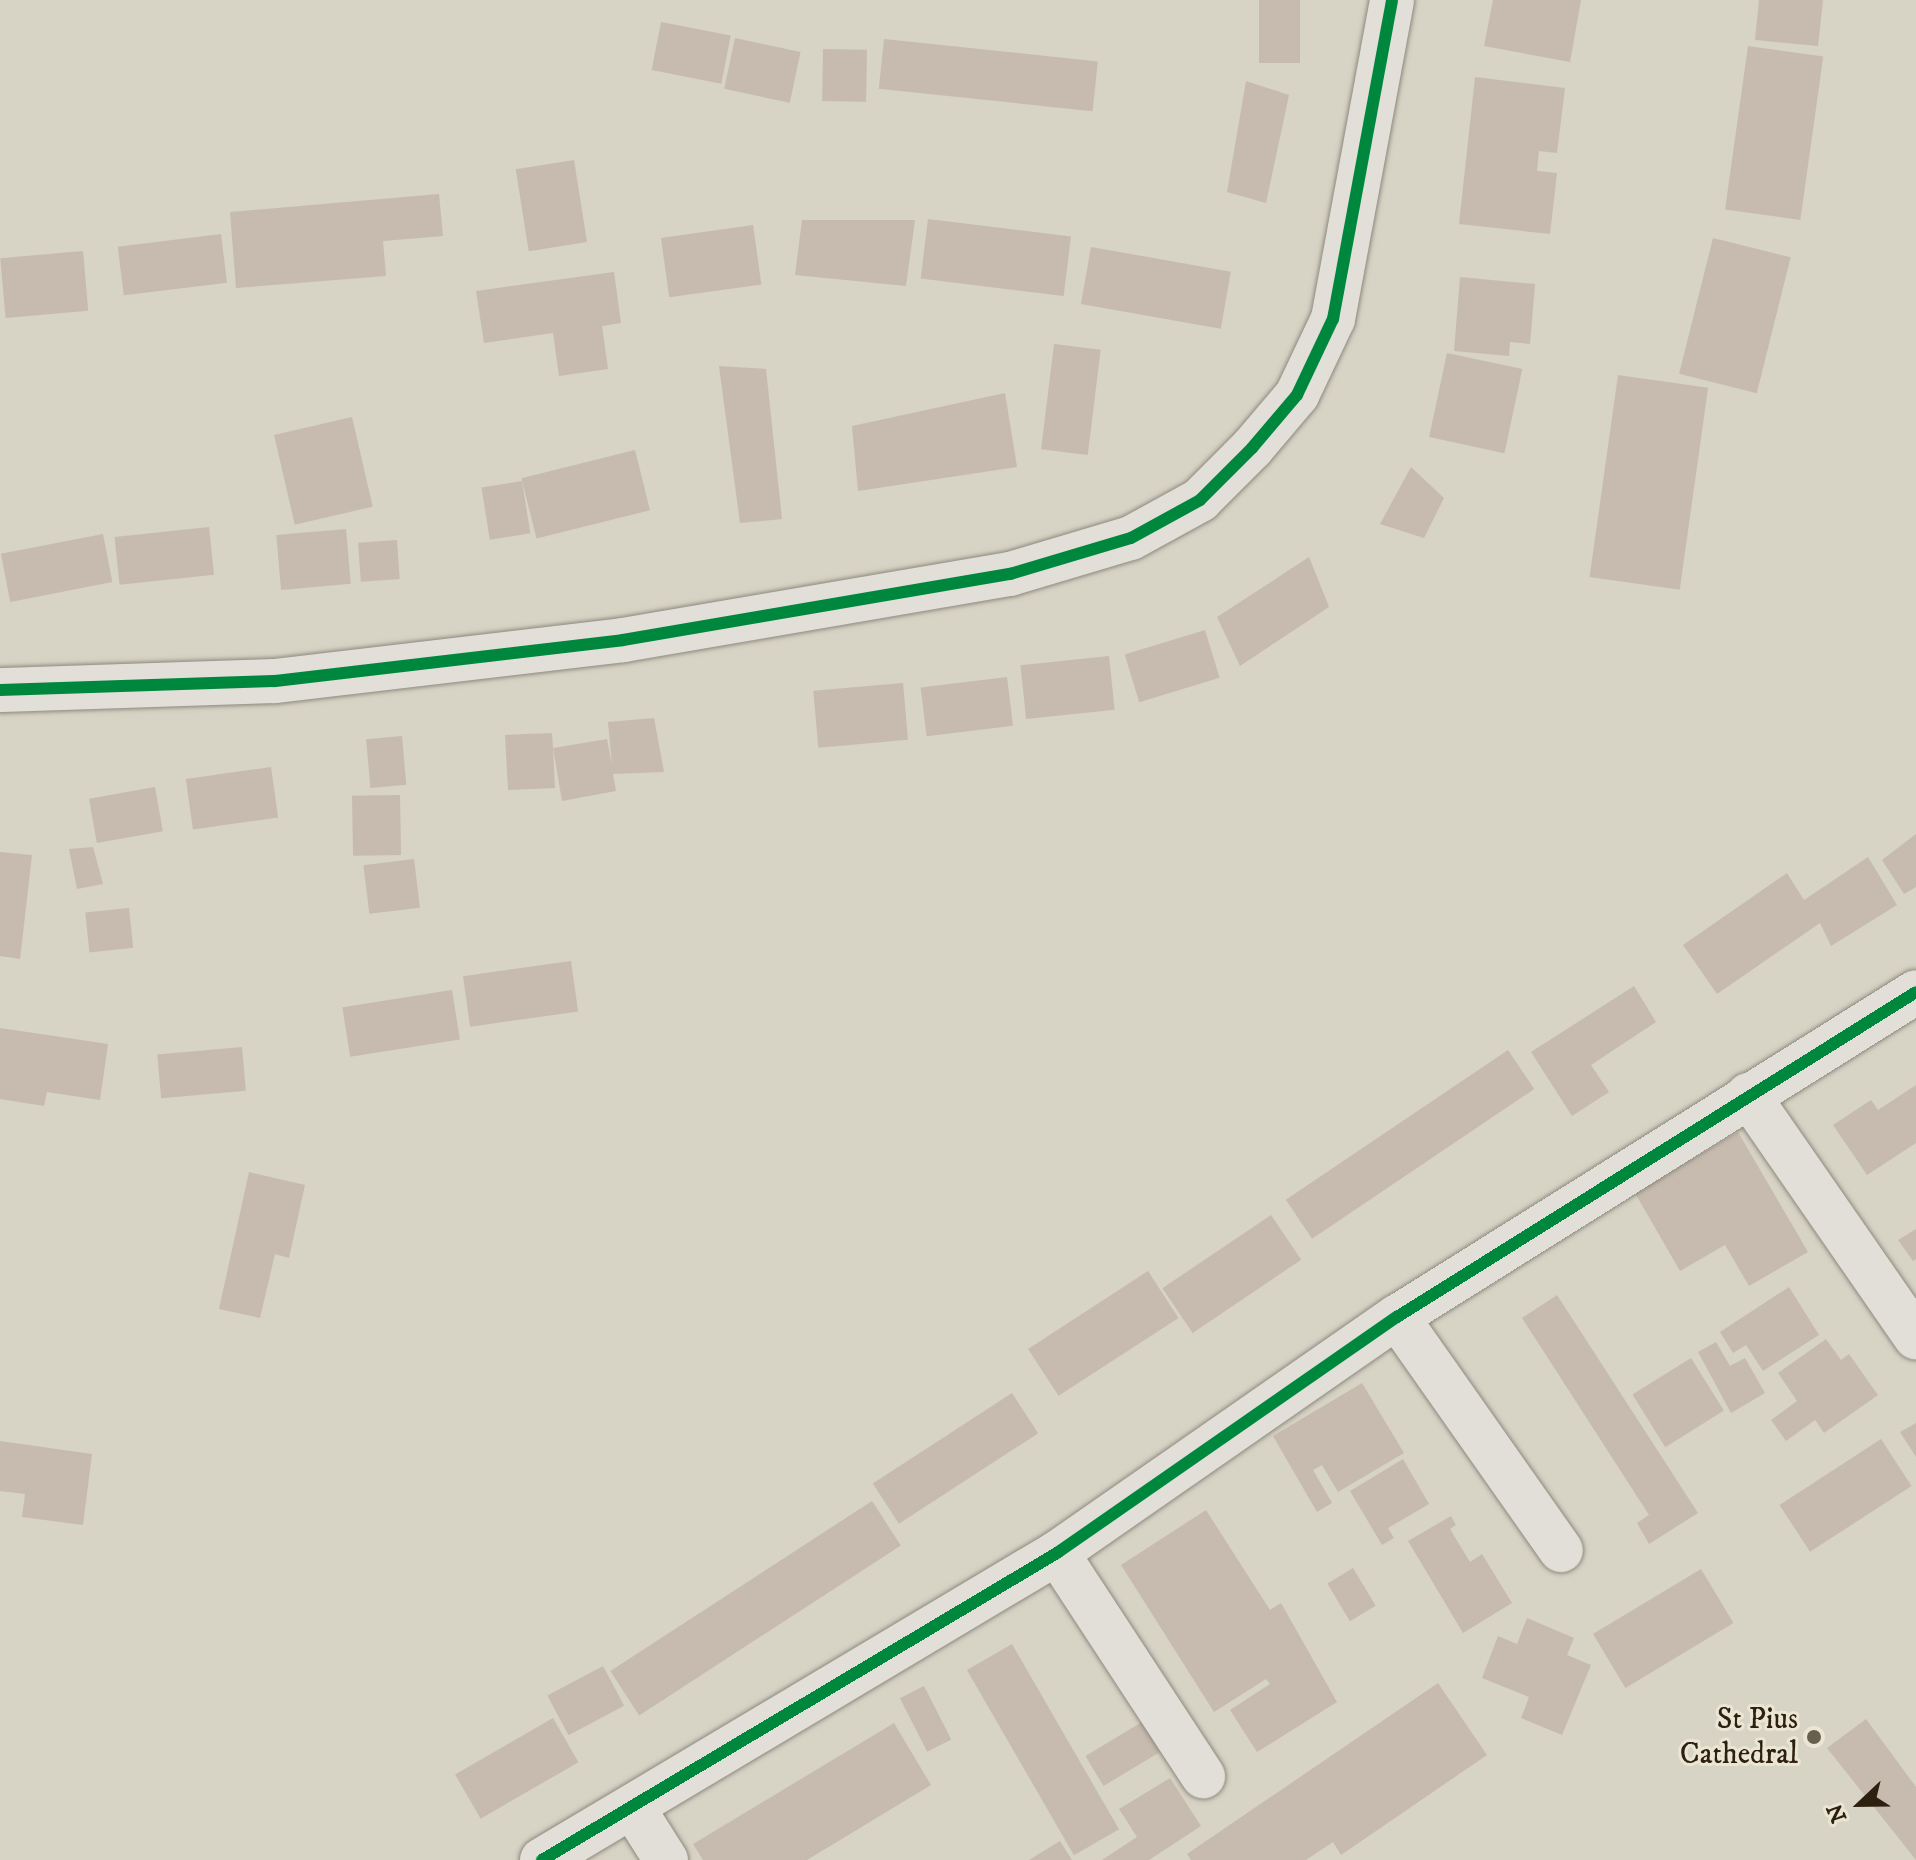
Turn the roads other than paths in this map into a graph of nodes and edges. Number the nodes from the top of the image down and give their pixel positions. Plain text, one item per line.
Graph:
1 (1392, 0) edge
2 (0, 690) edge
3 (1916, 992) edge
4 (1748, 1095) junction
5 (1397, 1317) junction
6 (1916, 1338) edge
7 (1561, 1550) dead end
8 (1057, 1553) junction
9 (1203, 1776) dead end
10 (635, 1811) junction
11 (542, 1860) edge
12 (666, 1860) edge

1 - 2 street
3 - 4 street
4 - 5 street
4 - 6 street
5 - 7 street
5 - 8 street
8 - 9 street
8 - 10 street
10 - 11 street
10 - 12 street

